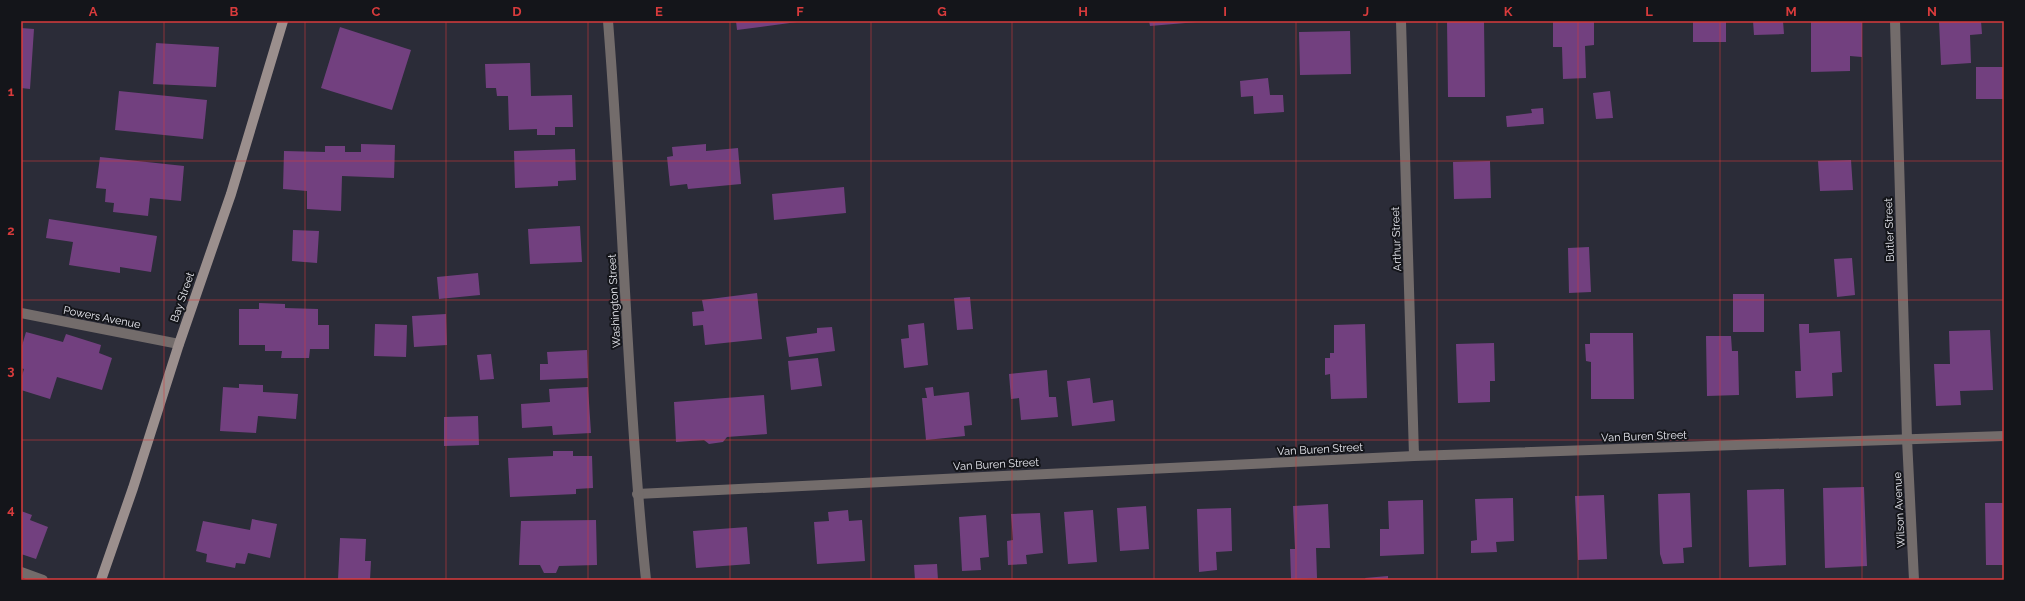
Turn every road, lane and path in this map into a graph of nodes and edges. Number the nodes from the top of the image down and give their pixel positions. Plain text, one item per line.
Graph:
1 (284, 21) edge
2 (608, 21) edge
3 (1401, 21) edge
4 (1895, 21) edge
5 (21, 314) edge
6 (179, 344) junction
7 (2004, 436) edge
8 (1907, 439) junction
9 (1414, 456) junction
10 (637, 494) junction
11 (21, 572) edge
12 (43, 580) edge
13 (101, 580) edge
14 (646, 580) edge
15 (1914, 580) edge

1 - 6 main road, Bay Street
2 - 10 street, Washington Street
3 - 9 street, Arthur Street
4 - 8 street, Butler Street
5 - 6 street, Powers Avenue
6 - 13 main road, Bay Street
7 - 8 street, Van Buren Street
8 - 9 street, Van Buren Street
8 - 15 street, Wilson Avenue
9 - 10 street, Van Buren Street
10 - 14 street, Washington Street
11 - 12 street

